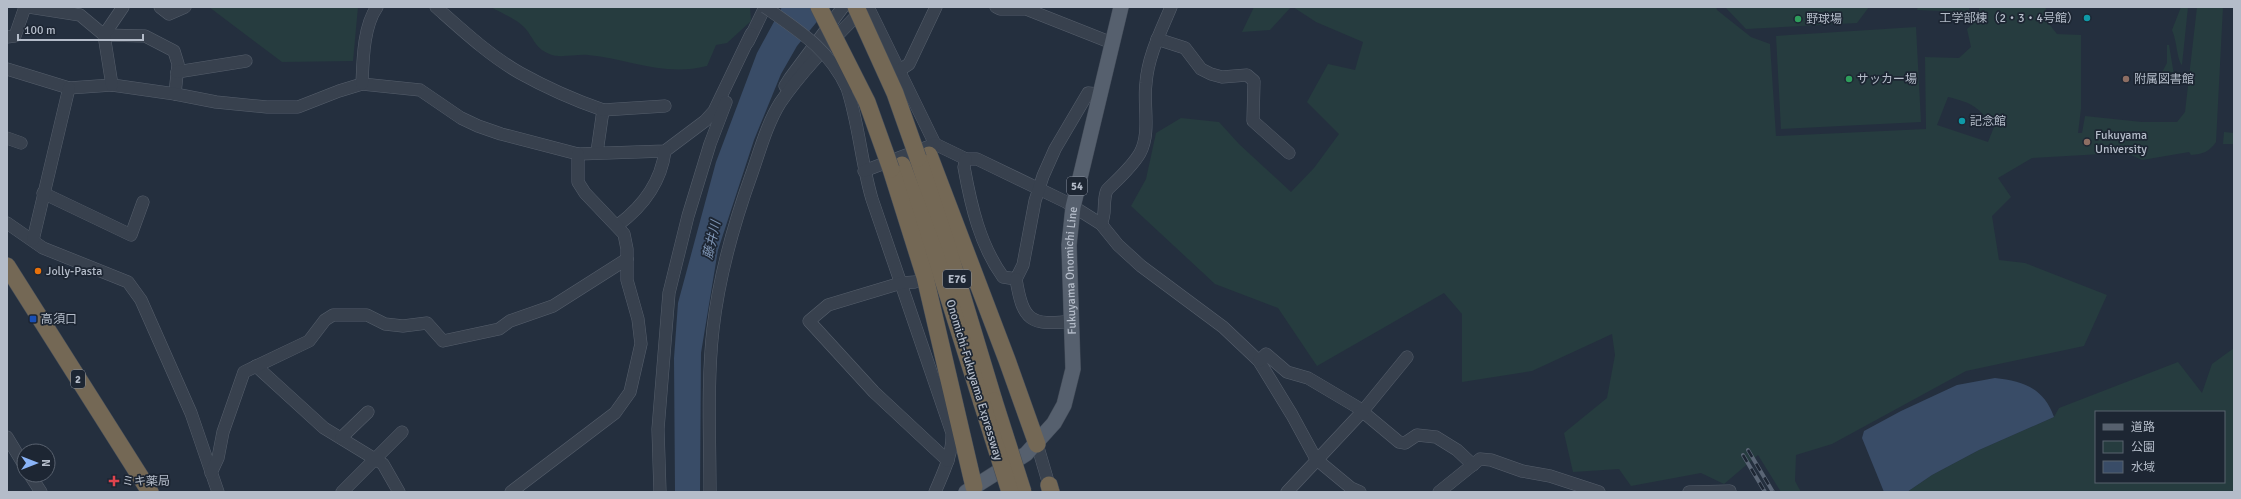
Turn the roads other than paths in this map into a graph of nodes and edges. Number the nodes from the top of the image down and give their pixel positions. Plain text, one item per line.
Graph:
1 (25, 7) edge
2 (30, 7) edge
3 (123, 7) edge
4 (160, 7) edge
5 (186, 7) edge
6 (436, 7) edge
7 (765, 7) edge
8 (820, 7) edge
9 (843, 7) edge
10 (856, 7) edge
11 (866, 7) edge
12 (936, 7) edge
13 (996, 7) edge
14 (1120, 7) edge
15 (1171, 7) edge
16 (372, 9) edge
17 (751, 34) junction
18 (104, 35) junction
19 (7, 37) edge
20 (1158, 39) junction
21 (1112, 43) junction
22 (246, 61) dead end
23 (7, 69) edge
24 (900, 70) junction
25 (177, 72) junction
26 (362, 84) junction
27 (112, 85) junction
28 (69, 88) junction
29 (175, 94) junction
30 (1099, 94) junction
31 (780, 104) junction
32 (665, 106) dead end
33 (604, 110) junction
34 (7, 138) edge
35 (21, 143) dead end
36 (665, 151) junction
37 (597, 152) junction
38 (927, 152) junction
39 (578, 154) junction
40 (1289, 154) dead end
41 (966, 159) junction
42 (896, 167) junction
43 (864, 171) junction
44 (1038, 188) junction
45 (43, 193) junction
46 (143, 202) dead end
47 (1073, 207) junction
48 (7, 222) edge
49 (1101, 224) junction
50 (618, 225) junction
51 (33, 240) junction
52 (627, 259) junction
53 (7, 266) edge
54 (1016, 279) junction
55 (915, 282) dead end
56 (901, 283) junction
57 (12, 284) edge
58 (1072, 321) junction
59 (1407, 357) dead end
60 (1259, 361) junction
61 (256, 366) junction
62 (988, 402) junction
63 (368, 412) dead end
64 (1362, 412) junction
65 (402, 432) dead end
66 (7, 437) edge
67 (341, 438) junction
68 (1037, 444) junction
69 (16, 451) edge
70 (376, 458) junction
71 (1316, 459) junction
72 (948, 461) junction
73 (1473, 464) junction
74 (210, 473) junction
75 (35, 483) edge
76 (972, 490) edge
77 (1051, 490) edge
78 (41, 492) edge
79 (150, 492) edge
80 (218, 492) edge
81 (342, 492) edge
82 (399, 492) edge
83 (510, 492) edge
84 (660, 492) edge
85 (710, 492) edge
86 (935, 492) edge
87 (1010, 492) edge
88 (1023, 492) edge
89 (1287, 492) edge
90 (1360, 492) edge
91 (1439, 492) edge
92 (1599, 492) edge
93 (1689, 492) edge
94 (1729, 492) edge

1 - 19 street
2 - 18 street
3 - 18 street
4 - 5 street
6 - 33 street
7 - 17 street
7 - 43 street, bridge
8 - 42 highway, Onomichi-Fukuyama Expressway / E76, bridge
9 - 31 street
10 - 38 highway, Onomichi-Fukuyama Expressway / E76, bridge
11 - 24 street
11 - 31 street
12 - 24 street
13 - 21 street
14 - 21 main road, Fukuyama Onomichi Line / 54
15 - 20 street
16 - 26 street
17 - 36 street
17 - 84 street
18 - 25 street
18 - 27 street
20 - 40 street
20 - 49 street
21 - 30 main road, Fukuyama Onomichi Line / 54
22 - 25 street
23 - 28 street
24 - 38 street
25 - 29 street
26 - 29 street
26 - 39 street
27 - 28 street
27 - 29 street
28 - 45 street
30 - 44 street
30 - 47 main road, Fukuyama Onomichi Line / 54
31 - 85 street
32 - 33 street
33 - 37 street
34 - 35 street
36 - 37 street
36 - 50 street
37 - 39 street
38 - 41 street
38 - 43 street
38 - 62 highway, Onomichi-Fukuyama Expressway / E76
38 - 68 highway
39 - 50 street
41 - 44 street
41 - 54 street
42 - 62 highway, Onomichi-Fukuyama Expressway / E76
42 - 76 highway
43 - 56 street
44 - 47 street
44 - 54 street
45 - 46 street
45 - 51 street
47 - 49 street
47 - 58 main road, Fukuyama Onomichi Line / 54
48 - 51 street
49 - 60 street
50 - 52 street
51 - 74 street
52 - 61 street
52 - 83 street
53 - 57 highway, 2
54 - 58 street
55 - 56 street
56 - 72 street
56 - 72 street
57 - 79 highway, 2
58 - 68 main road, Fukuyama Onomichi Line / 54
59 - 64 street
60 - 64 street
60 - 71 street
61 - 67 street
61 - 74 street
62 - 87 highway, Onomichi-Fukuyama Expressway / E76, bridge
62 - 88 highway, Onomichi-Fukuyama Expressway / E76, bridge
63 - 67 street
64 - 71 street
64 - 73 street
65 - 70 street
66 - 69 street
67 - 70 street
68 - 76 main road, Fukuyama Onomichi Line / 54
68 - 77 street
70 - 81 street
70 - 82 street
71 - 89 street
71 - 90 street
72 - 86 street
73 - 91 street
73 - 92 street
74 - 80 street
75 - 78 street
93 - 94 street

